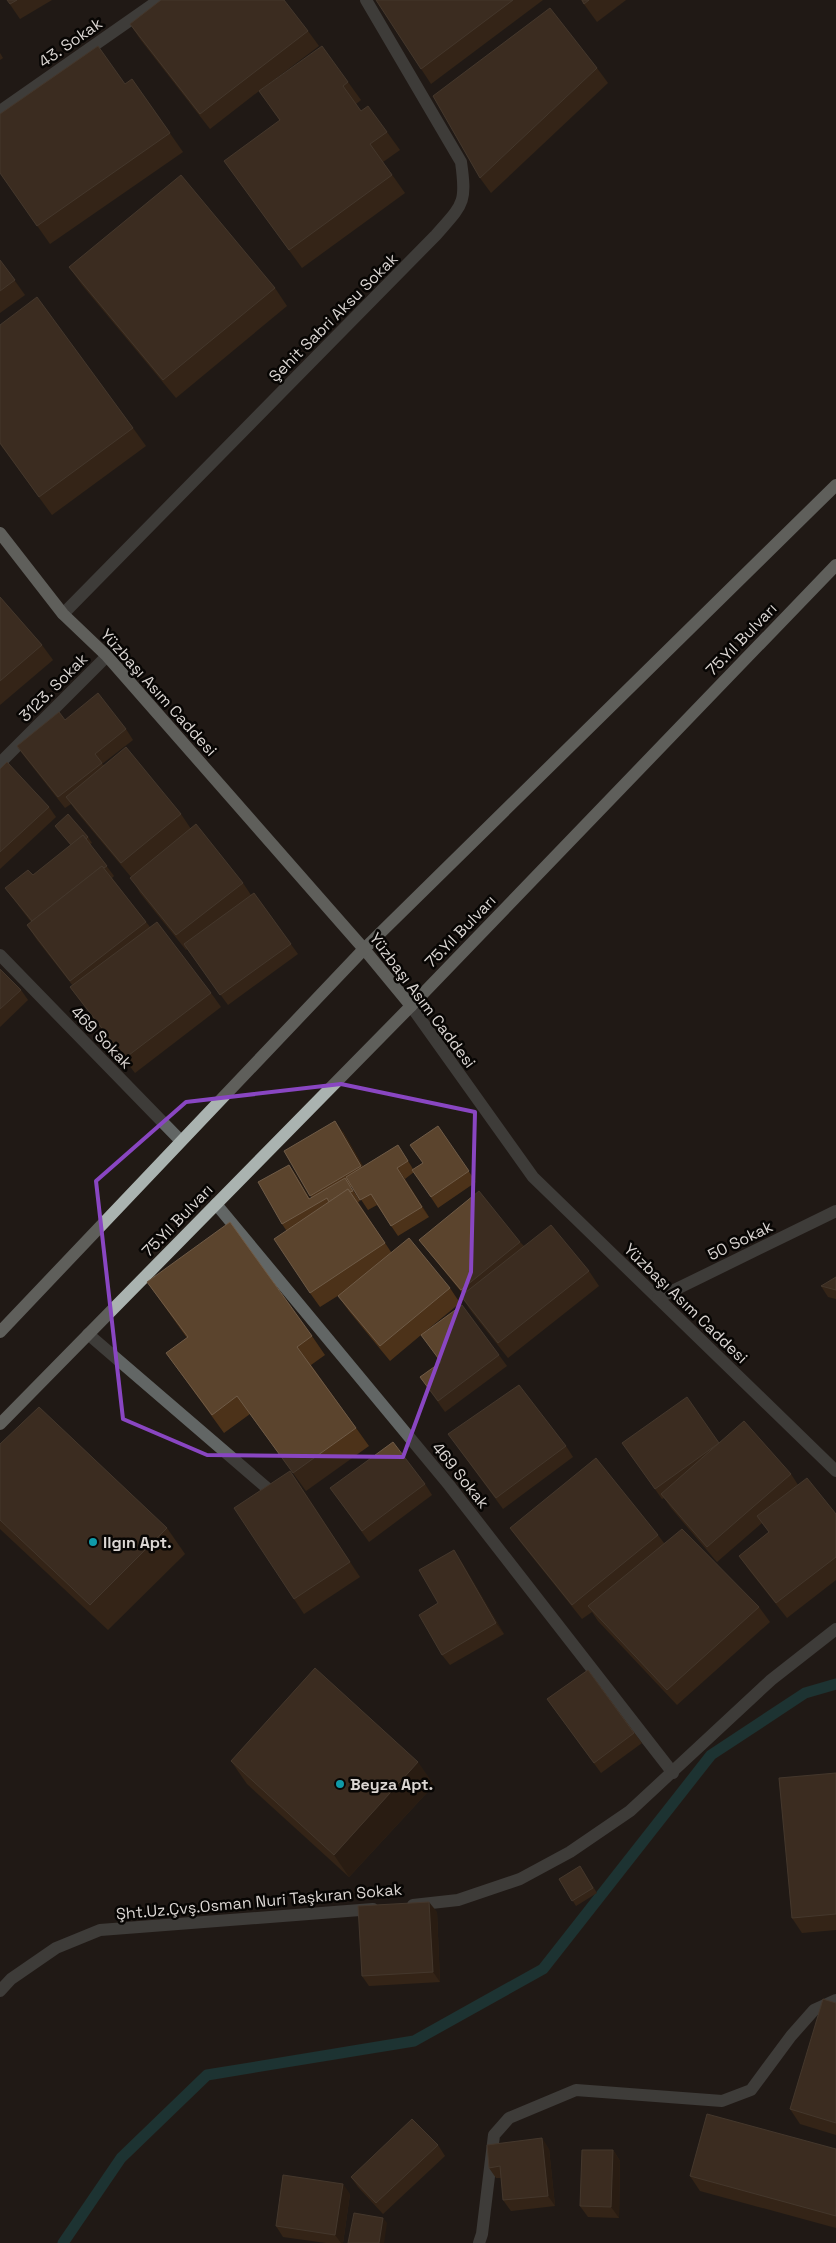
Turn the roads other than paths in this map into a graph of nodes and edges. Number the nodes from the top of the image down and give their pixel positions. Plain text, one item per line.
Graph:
1 (159, 0) edge
2 (366, 0) edge
3 (0, 111) edge
4 (836, 485) edge
5 (0, 533) edge
6 (836, 565) edge
7 (63, 614) junction
8 (107, 656) junction
9 (0, 762) edge
10 (364, 949) junction
11 (0, 955) edge
12 (410, 1006) junction
13 (181, 1141) junction
14 (216, 1204) junction
15 (836, 1211) edge
16 (658, 1298) junction
17 (0, 1332) edge
18 (88, 1334) junction
19 (0, 1424) edge
20 (836, 1471) edge
21 (274, 1494) edge
22 (836, 1629) edge
23 (673, 1773) junction
24 (0, 1991) edge
25 (836, 2000) edge
26 (479, 2243) edge

1 - 3 street, 43. Sokak
2 - 7 street, Şehit Sabri Aksu Sokak
4 - 10 main road
5 - 7 main road, Yüzbaşı Asım Caddesi
6 - 12 main road, 75.Yıl Bulvarı
7 - 8 main road, Yüzbaşı Asım Caddesi
8 - 9 street, 3123. Sokak
8 - 10 main road, Yüzbaşı Asım Caddesi
10 - 12 main road, Yüzbaşı Asım Caddesi
10 - 13 main road
11 - 13 street, 469 Sokak
12 - 14 main road, 75.Yıl Bulvarı
12 - 16 street, Yüzbaşı Asım Caddesi
13 - 17 main road
14 - 18 main road, 75.Yıl Bulvarı
14 - 23 street, 469 Sokak
15 - 16 street, 50 Sokak
16 - 20 street, Yüzbaşı Asım Caddesi
18 - 19 main road, 75.Yıl Bulvarı
18 - 21 street
22 - 23 street, Şht.Uz.Çvş.Osman Nuri Taşkıran Sokak
23 - 24 street, Şht.Uz.Çvş.Osman Nuri Taşkıran Sokak
25 - 26 street

